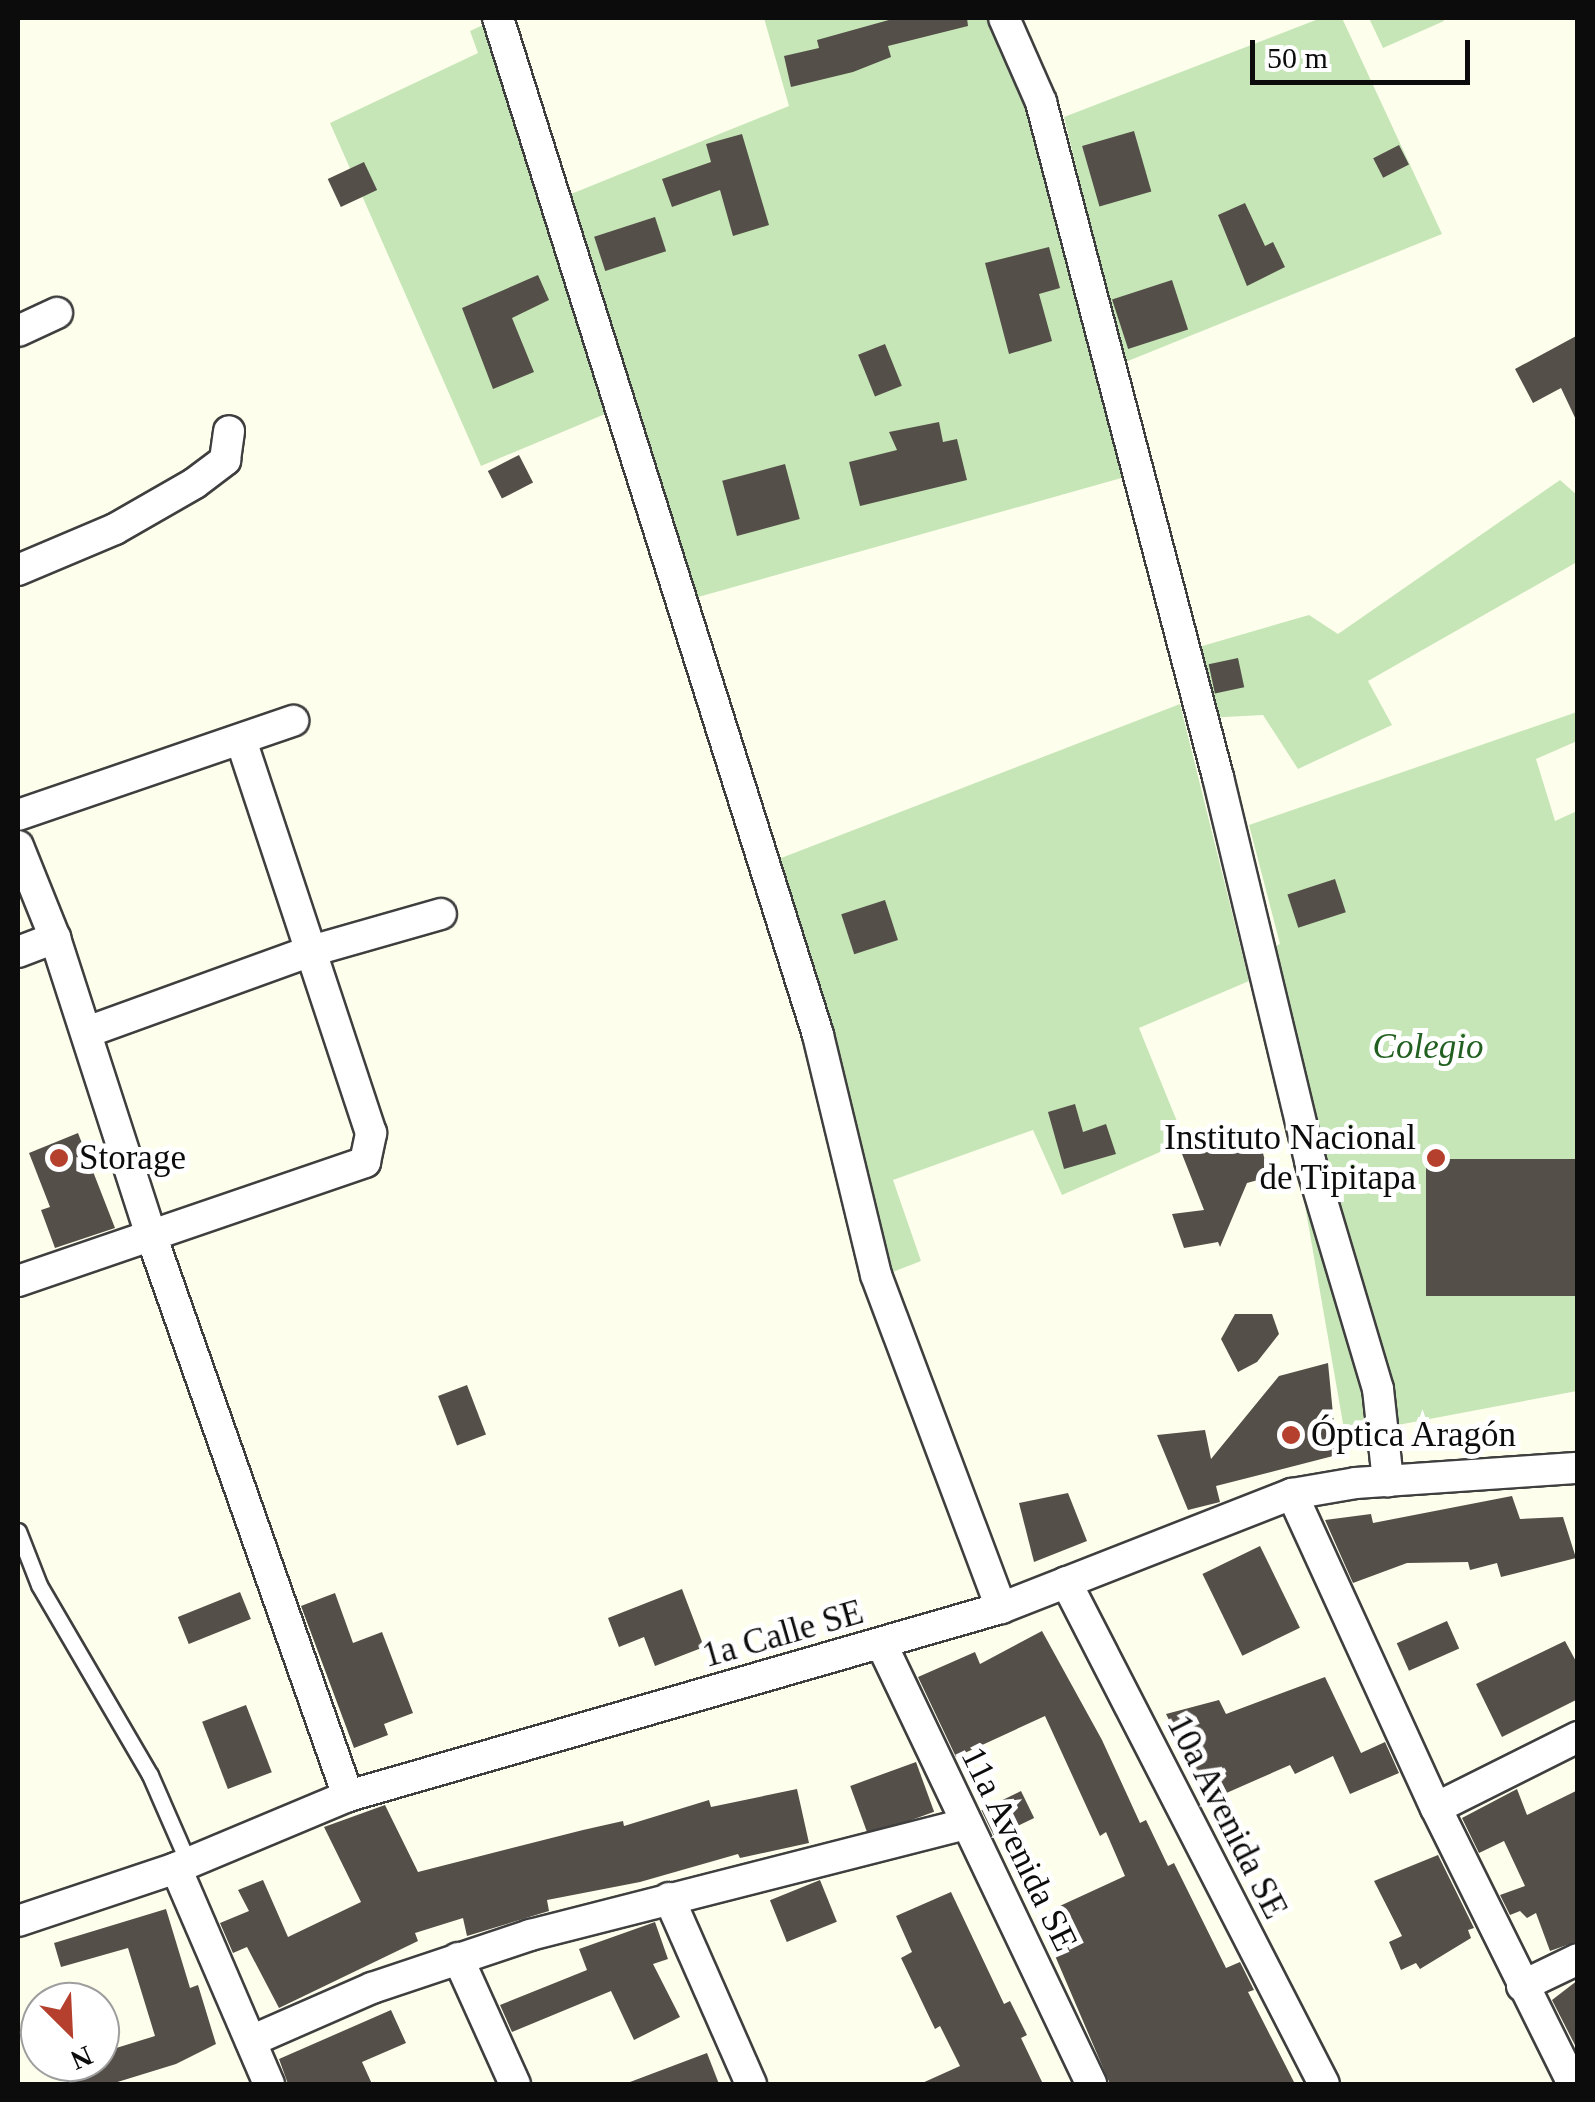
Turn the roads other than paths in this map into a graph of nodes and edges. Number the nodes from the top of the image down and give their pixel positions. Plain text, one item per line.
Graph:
1 (498, 18) edge
2 (1004, 18) edge
3 (57, 314) dead end
4 (18, 331) edge
5 (229, 431) dead end
6 (18, 570) edge
7 (294, 721) dead end
8 (240, 740) junction
9 (18, 815) edge
10 (18, 846) edge
11 (442, 914) dead end
12 (55, 938) junction
13 (311, 951) junction
14 (18, 952) edge
15 (86, 1032) junction
16 (151, 1235) junction
17 (18, 1281) edge
18 (1578, 1468) edge
19 (1388, 1481) junction
20 (1292, 1494) junction
21 (18, 1531) edge
22 (1066, 1582) junction
23 (1001, 1608) junction
24 (882, 1645) junction
25 (1578, 1737) edge
26 (348, 1796) junction
27 (1436, 1808) junction
28 (965, 1824) junction
29 (182, 1865) junction
30 (669, 1898) junction
31 (18, 1921) edge
32 (458, 1958) junction
33 (1578, 1959) edge
34 (1522, 1986) junction
35 (250, 2042) junction
36 (269, 2084) edge
37 (514, 2084) edge
38 (751, 2084) edge
39 (1091, 2084) edge
40 (1324, 2084) edge
41 (1572, 2084) edge

1 - 23 street
2 - 19 street
3 - 4 street
5 - 6 street
7 - 8 street
8 - 9 street
8 - 13 street
10 - 12 street
11 - 13 street
12 - 14 street
12 - 15 street
13 - 15 street
13 - 16 street
15 - 16 street
16 - 17 street
16 - 26 street
18 - 19 street, 1a Calle SE
19 - 20 street, 1a Calle SE
20 - 22 street, 1a Calle SE
20 - 27 street
21 - 29 lane
22 - 23 street, 1a Calle SE
22 - 40 street, 10a Avenida SE
23 - 24 street, 1a Calle SE
24 - 26 street, 1a Calle SE
24 - 28 street, 11a Avenida SE
25 - 27 street
26 - 29 street, 1a Calle SE
27 - 34 street
28 - 30 street
28 - 39 street, 11a Avenida SE
29 - 31 street, 1a Calle SE
29 - 35 street
30 - 32 street
30 - 38 street
32 - 35 street
32 - 37 street
33 - 34 street
34 - 41 street
35 - 36 street

